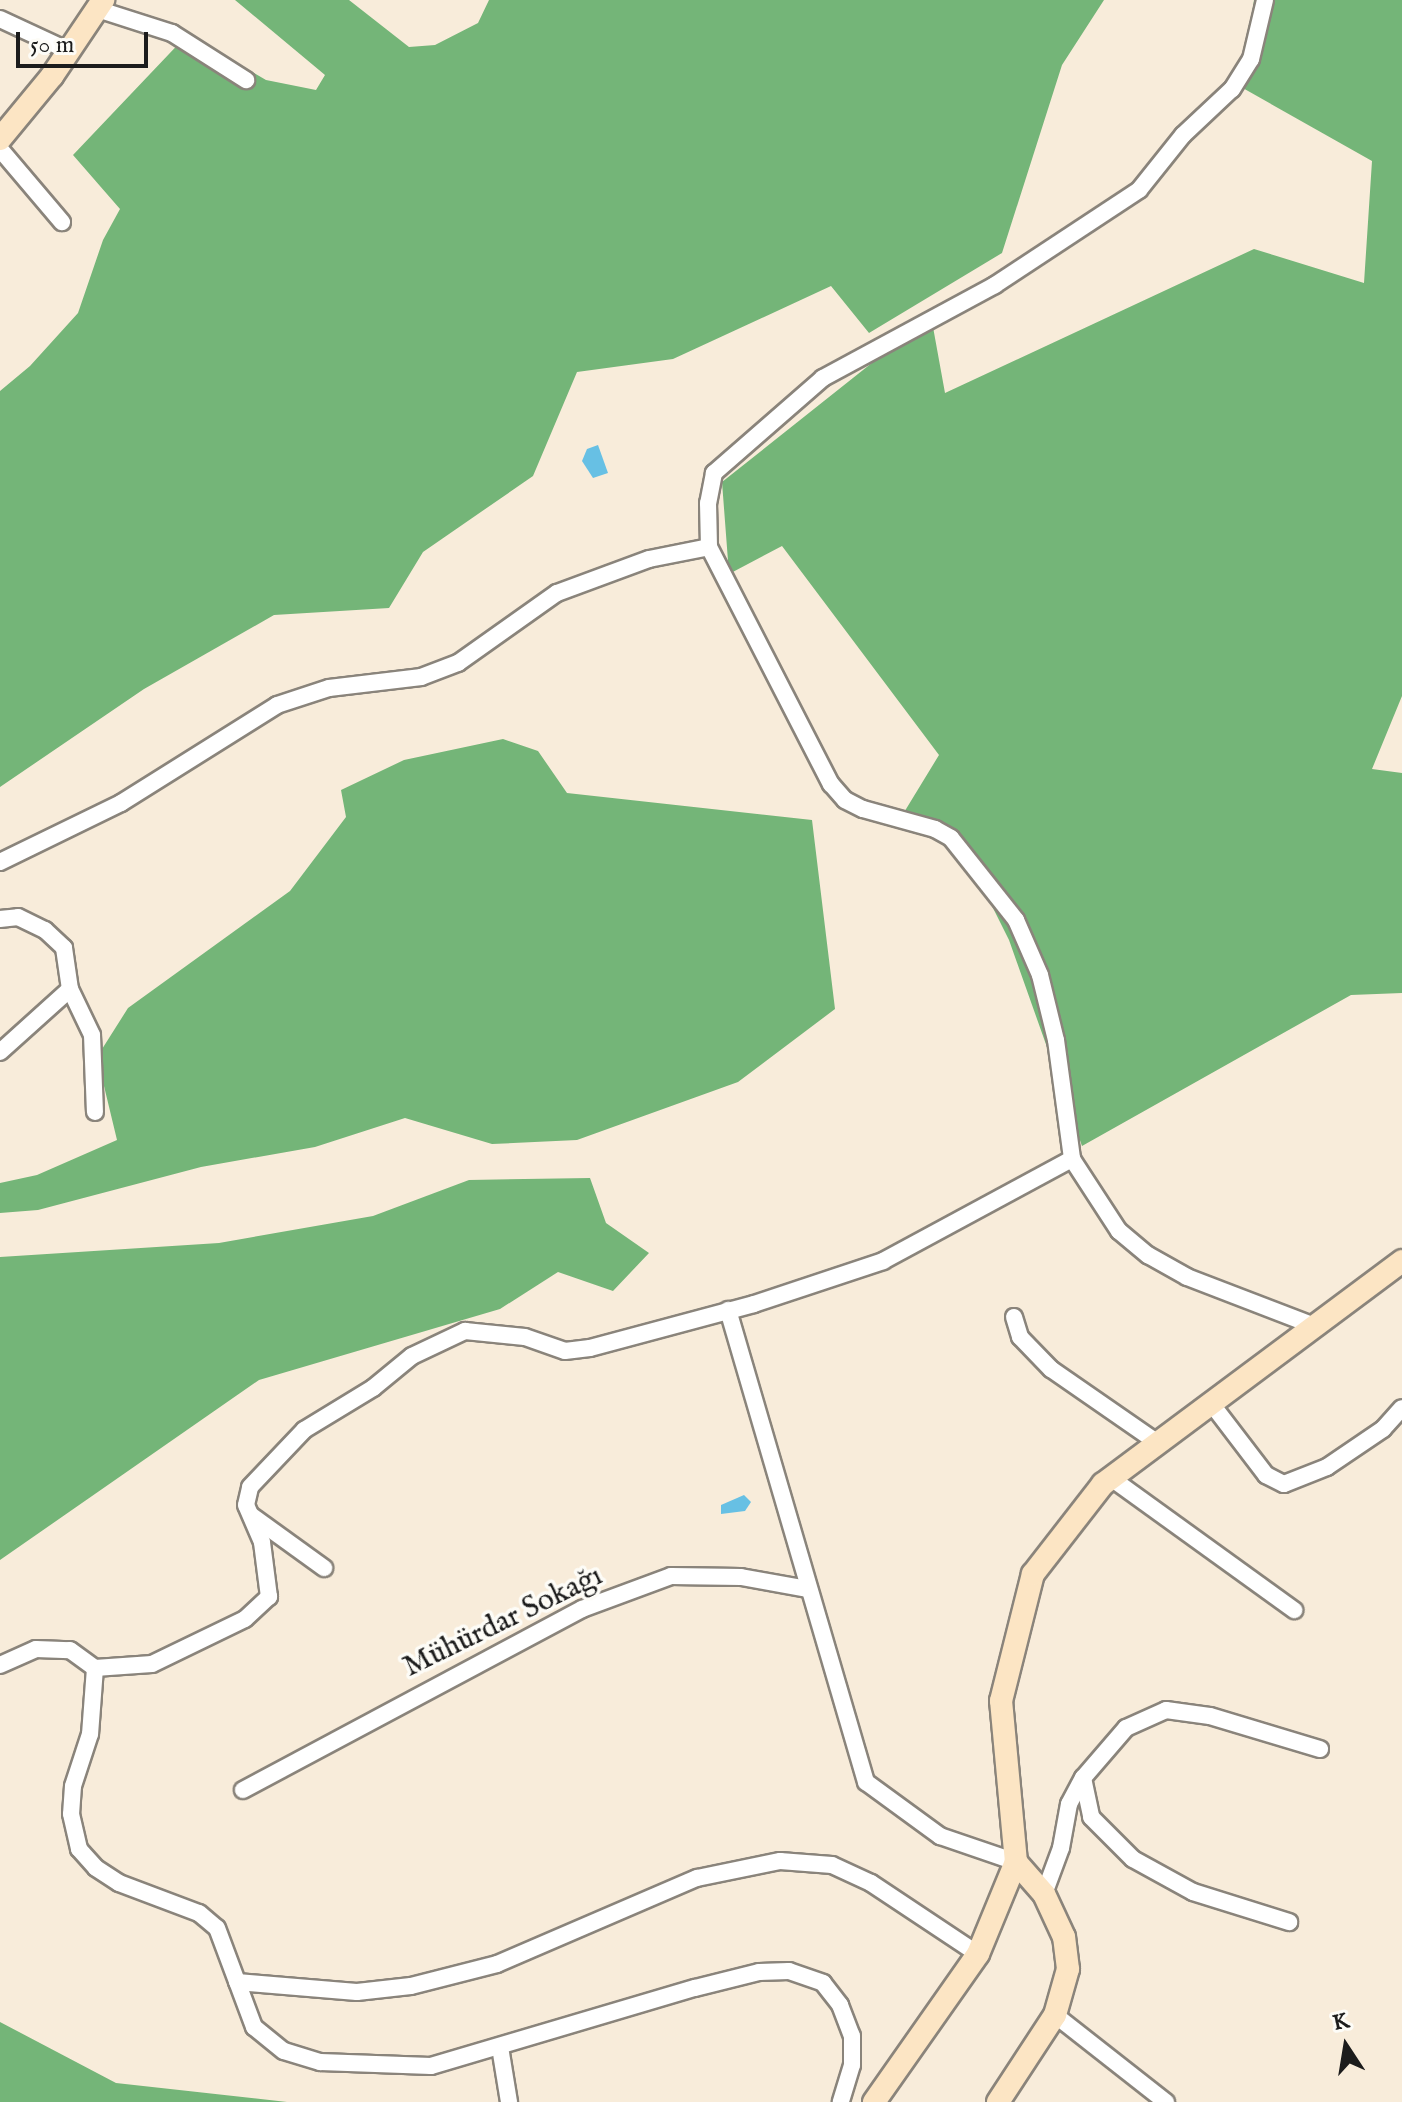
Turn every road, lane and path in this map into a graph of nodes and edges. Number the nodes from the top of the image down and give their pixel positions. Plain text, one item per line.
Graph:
1 (1265, 0) edge
2 (100, 4) edge
3 (0, 19) edge
4 (69, 51) junction
5 (246, 80) dead end
6 (0, 139) edge
7 (0, 149) edge
8 (62, 222) dead end
9 (709, 547) junction
10 (0, 862) edge
11 (0, 919) edge
12 (70, 989) junction
13 (0, 1052) edge
14 (95, 1112) dead end
15 (1072, 1159) junction
16 (1402, 1261) edge
17 (728, 1310) junction
18 (1014, 1317) dead end
19 (1317, 1327) junction
20 (1211, 1403) junction
21 (1402, 1408) edge
22 (1158, 1443) junction
23 (1111, 1478) junction
24 (251, 1516) junction
25 (324, 1568) dead end
26 (807, 1589) junction
27 (1294, 1610) dead end
28 (0, 1665) edge
29 (95, 1668) junction
30 (1320, 1749) dead end
31 (1083, 1778) junction
32 (243, 1790) dead end
33 (1016, 1862) junction
34 (1044, 1894) junction
35 (1289, 1922) dead end
36 (978, 1954) junction
37 (237, 1982) junction
38 (1055, 2015) junction
39 (500, 2047) junction
40 (509, 2102) edge
41 (841, 2102) edge
42 (874, 2102) edge
43 (998, 2102) edge
44 (1166, 2102) edge

1 - 9 street
2 - 4 street
2 - 5 street
3 - 4 street
4 - 6 street
7 - 8 street
9 - 10 street
9 - 15 street
11 - 12 street
12 - 13 street
12 - 14 street
15 - 17 street
15 - 19 street
16 - 19 street
17 - 24 street
17 - 26 street
18 - 22 street
19 - 20 street
20 - 21 street
20 - 22 street
22 - 23 street
23 - 27 street
23 - 33 street
24 - 25 street
24 - 29 street
26 - 32 street, Mühürdar Sokağı
26 - 33 street
28 - 29 street
29 - 37 street
30 - 31 street
31 - 34 street
31 - 35 street
33 - 34 street
33 - 36 street
34 - 38 street
36 - 37 street
36 - 42 street
37 - 39 street
38 - 43 street
38 - 44 street
39 - 40 street
39 - 41 street

